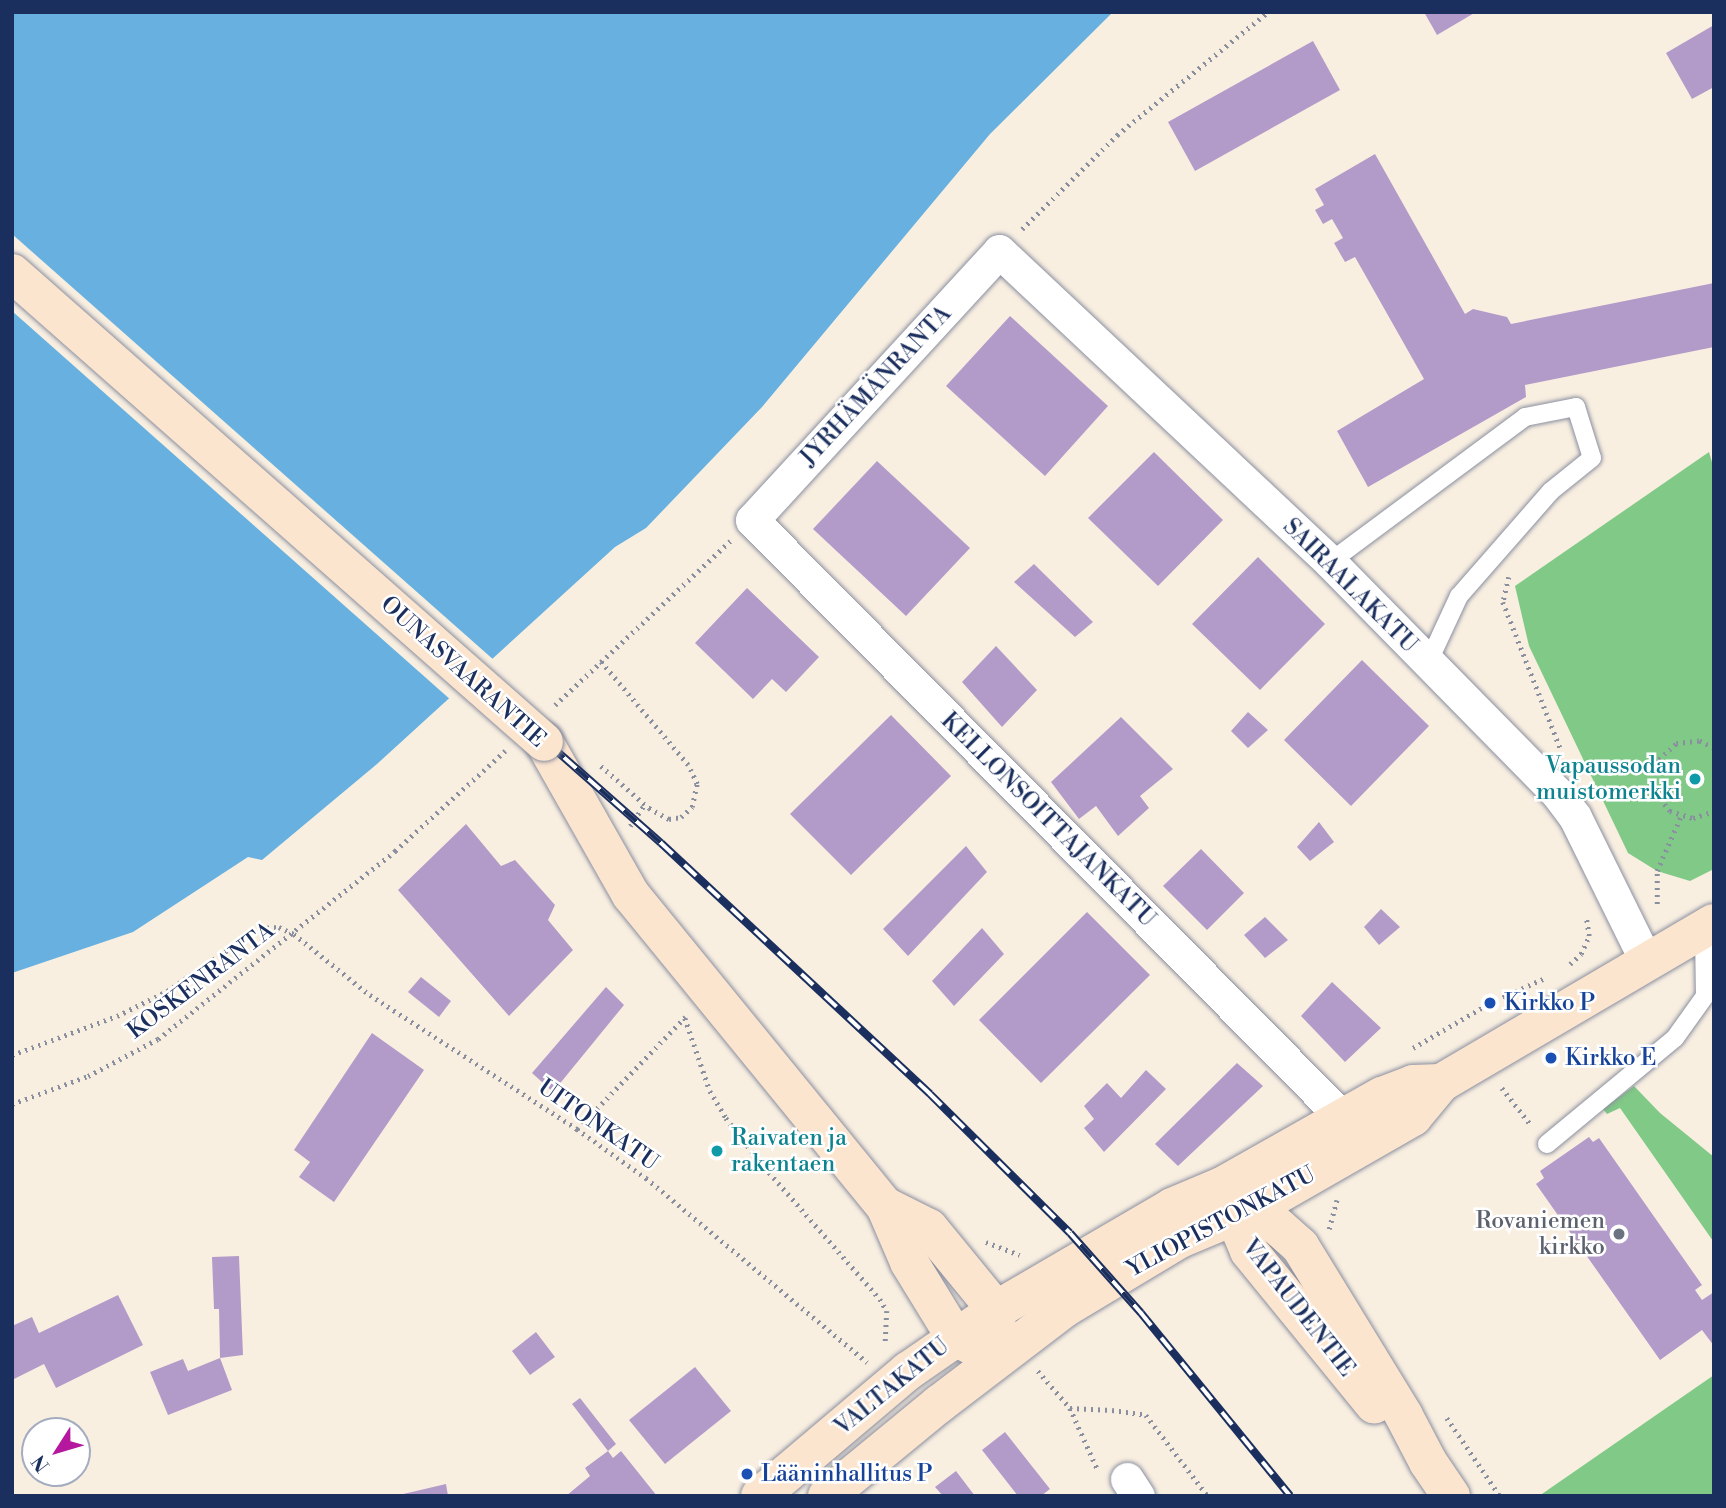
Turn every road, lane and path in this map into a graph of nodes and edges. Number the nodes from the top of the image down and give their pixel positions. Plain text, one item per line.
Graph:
1 (1268, 12) edge
2 (999, 251) junction
3 (12, 273) edge
4 (752, 520) joint
5 (1330, 562) junction
6 (601, 662) dead end
7 (1427, 664) junction
8 (1714, 747) edge
9 (596, 762) dead end
10 (645, 804) junction
11 (1714, 811) edge
12 (1681, 816) junction
13 (628, 828) dead end
14 (1657, 904) dead end
15 (1709, 926) edge
16 (294, 934) junction
17 (1589, 936) dead end
18 (1647, 963) junction
19 (1568, 967) dead end
20 (1556, 973) dead end
21 (679, 1007) dead end
22 (685, 1017) junction
23 (1408, 1051) dead end
24 (12, 1055) edge
25 (1441, 1083) junction
26 (1502, 1087) dead end
27 (12, 1104) edge
28 (1521, 1112) dead end
29 (1345, 1119) junction
30 (577, 1129) junction
31 (1547, 1144) dead end
32 (1237, 1203) junction
33 (885, 1206) junction
34 (983, 1241) dead end
35 (1027, 1259) dead end
36 (996, 1310) junction
37 (956, 1337) junction
38 (886, 1343) dead end
39 (997, 1358) junction
40 (867, 1363) dead end
41 (1034, 1367) dead end
42 (1070, 1408) junction
43 (1122, 1485) edge
44 (760, 1496) edge
45 (827, 1496) edge
46 (1208, 1496) edge
47 (1451, 1496) edge

1 - 2 path
2 - 4 street, JYRHÄMÄNRANTA
2 - 5 street, SAIRAALAKATU
3 - 33 street, OUNASVAARANTIE, bridge
4 - 29 street, KELLONSOITTAJANKATU
5 - 7 street, SAIRAALAKATU
5 - 7 lane
6 - 10 path
7 - 18 street, SAIRAALAKATU
8 - 12 path
9 - 10 path
10 - 13 path
11 - 12 path
12 - 14 path
15 - 18 street, YLIOPISTONKATU
15 - 31 lane
16 - 24 path
16 - 27 path, KOSKENRANTA
16 - 30 path, UITONKATU
17 - 19 path
18 - 25 street, YLIOPISTONKATU
20 - 23 path
21 - 22 path
22 - 30 path
22 - 38 path
25 - 29 street, YLIOPISTONKATU
25 - 32 street, YLIOPISTONKATU
26 - 28 path
29 - 32 street, YLIOPISTONKATU
30 - 40 path, UITONKATU
32 - 36 street, YLIOPISTONKATU
32 - 39 street, YLIOPISTONKATU
32 - 47 street, VAPAUDENTIE
33 - 36 street, OUNASVAARANTIE
33 - 37 street, OUNASVAARANTIE
34 - 35 path
36 - 37 street, VALTAKATU
36 - 39 street
37 - 39 street
37 - 44 street, VALTAKATU
39 - 45 street, VALTAKATU
41 - 42 path
42 - 43 path
42 - 46 path

